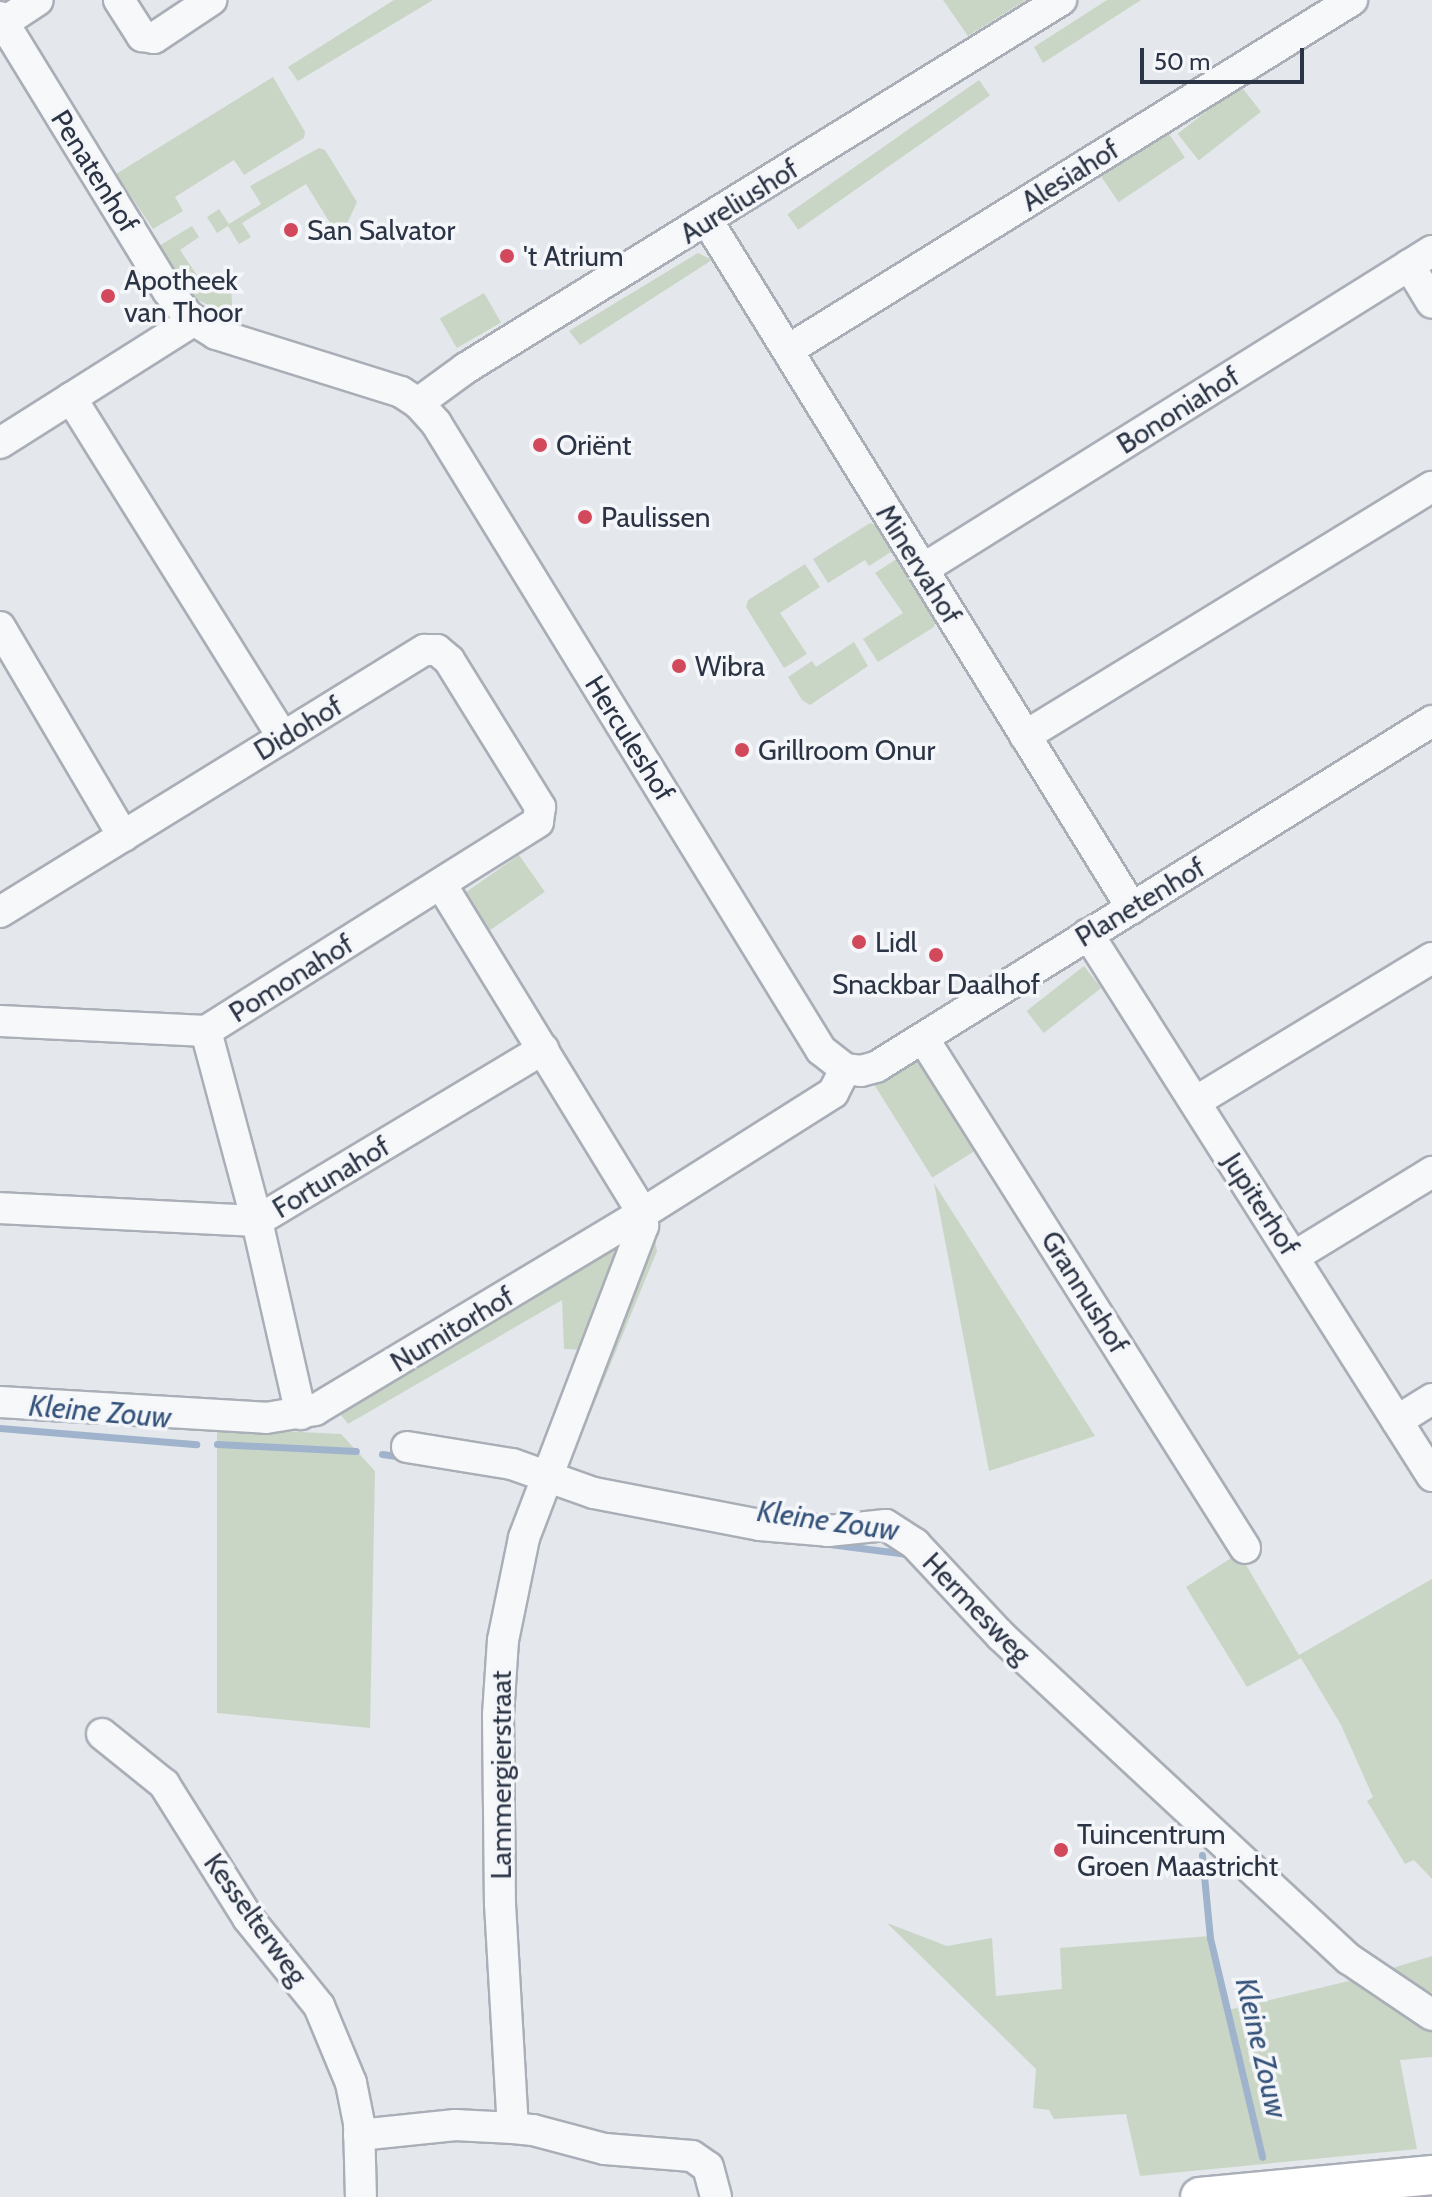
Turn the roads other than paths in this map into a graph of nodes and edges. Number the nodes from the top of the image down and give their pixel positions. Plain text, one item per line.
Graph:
1 (38, 0) edge
2 (119, 0) edge
3 (211, 0) edge
4 (1061, 0) edge
5 (1352, 0) edge
6 (1, 21) edge
7 (707, 220) junction
8 (1421, 258) edge
9 (1432, 303) edge
10 (193, 321) junction
11 (788, 350) junction
12 (71, 398) junction
13 (418, 403) junction
14 (0, 443) edge
15 (1432, 487) edge
16 (923, 569) junction
17 (0, 627) edge
18 (1432, 721) edge
19 (1025, 736) junction
20 (283, 737) junction
21 (540, 807) joint
22 (123, 836) junction
23 (441, 884) junction
24 (1132, 908) junction
25 (0, 912) edge
26 (1088, 934) junction
27 (1432, 958) edge
28 (0, 1021) edge
29 (206, 1031) junction
30 (923, 1038) junction
31 (543, 1049) junction
32 (845, 1069) junction
33 (1195, 1102) junction
34 (1432, 1172) edge
35 (0, 1208) edge
36 (643, 1213) junction
37 (257, 1221) junction
38 (1295, 1256) junction
39 (1432, 1399) edge
40 (0, 1402) edge
41 (301, 1414) junction
42 (1397, 1421) junction
43 (407, 1447) dead end
44 (1432, 1476) edge
45 (547, 1477) junction
46 (1245, 1548) dead end
47 (102, 1734) dead end
48 (1432, 2015) edge
49 (513, 2128) junction
50 (359, 2135) junction
51 (1432, 2175) edge
52 (361, 2197) edge
53 (716, 2197) edge
54 (1200, 2197) edge

1 - 6 street
2 - 3 street
4 - 7 street, Aureliushof
5 - 11 street, Alesiahof
6 - 10 street, Penatenhof
7 - 11 street, Minervahof
7 - 13 street, Aureliushof
8 - 9 street
8 - 16 street, Bononiahof
10 - 12 street
10 - 13 street, Penatenhof
11 - 16 street, Minervahof
12 - 14 street
12 - 20 street
13 - 32 street, Herculeshof
15 - 19 street
16 - 19 street, Minervahof
17 - 22 street
18 - 24 street, Planetenhof
19 - 24 street, Minervahof
20 - 21 street, Didohof
20 - 22 street, Didohof
21 - 23 street, Pomonahof
22 - 25 street, Didohof
23 - 29 street, Pomonahof
23 - 31 street
24 - 26 street, Planetenhof
26 - 30 street, Planetenhof
26 - 33 street, Jupiterhof
27 - 33 street
28 - 29 street, Pomonahof
29 - 37 street
30 - 32 street, Planetenhof
30 - 46 street, Grannushof
31 - 36 street
31 - 37 street, Fortunahof
32 - 36 street, Numitorhof
33 - 38 street, Jupiterhof
34 - 38 street
35 - 37 street, Fortunahof
36 - 41 street, Numitorhof
36 - 45 street, Lammergierstraat
37 - 41 street
38 - 42 street, Jupiterhof
39 - 42 street
40 - 41 street, Numitorhof
42 - 44 street, Jupiterhof
43 - 45 street, Hermesweg
45 - 48 street, Hermesweg
45 - 49 street, Lammergierstraat
47 - 50 street, Kesselterweg
49 - 50 street
49 - 53 street
50 - 52 street, Kesselterweg
51 - 54 main road

